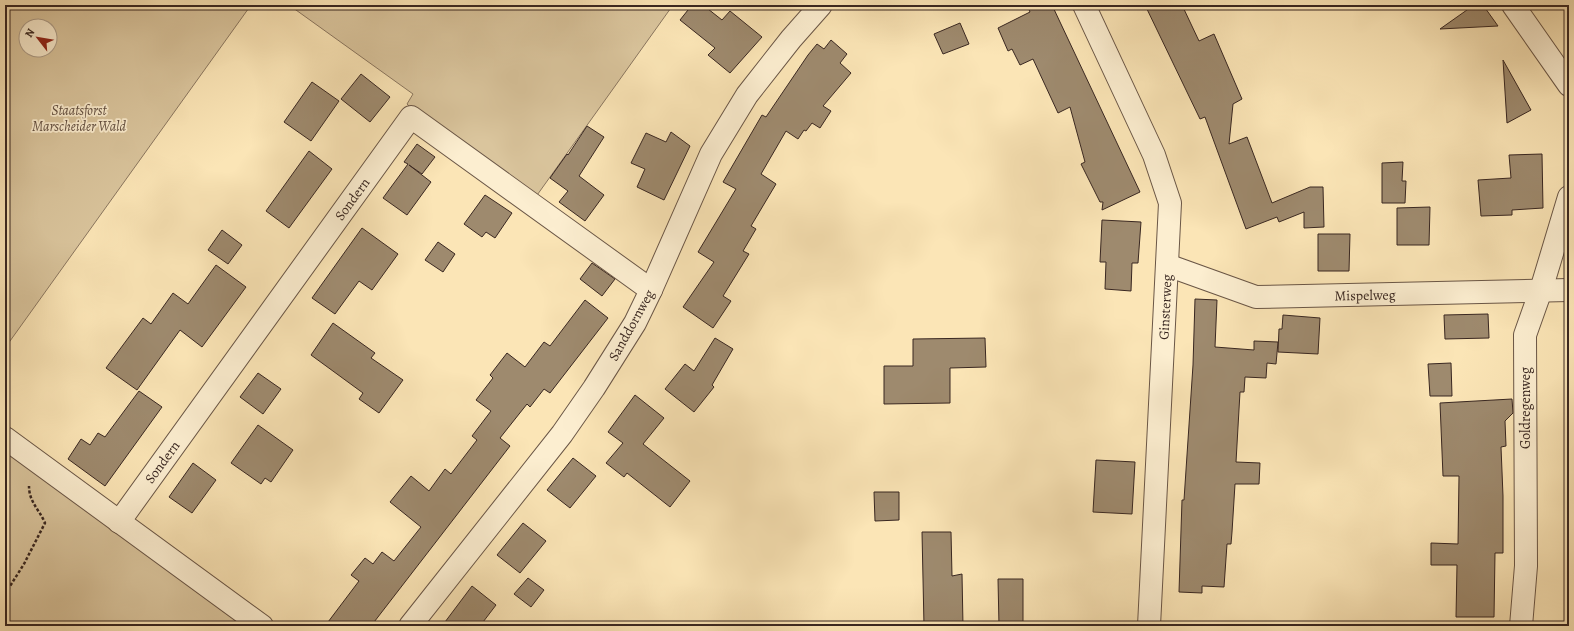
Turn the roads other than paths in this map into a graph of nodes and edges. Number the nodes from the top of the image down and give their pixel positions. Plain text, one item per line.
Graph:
1 (821, 5) edge
2 (1084, 5) edge
3 (1513, 5) edge
4 (1569, 85) edge
5 (1569, 197) edge
6 (1167, 265) junction
7 (651, 290) junction
8 (1541, 290) junction
9 (1569, 290) edge
10 (5, 438) edge
11 (119, 522) junction
12 (262, 626) edge
13 (410, 626) edge
14 (1149, 626) edge
15 (1521, 626) edge

1 - 7 street, Sanddornweg
2 - 6 street, Ginsterweg
3 - 4 street
5 - 8 street, Goldregenweg
6 - 8 street, Mispelweg
6 - 14 street, Ginsterweg
7 - 11 street, Sondern
7 - 13 street, Sanddornweg
8 - 9 street, Mispelweg
8 - 15 street, Goldregenweg
10 - 11 street
11 - 12 street

